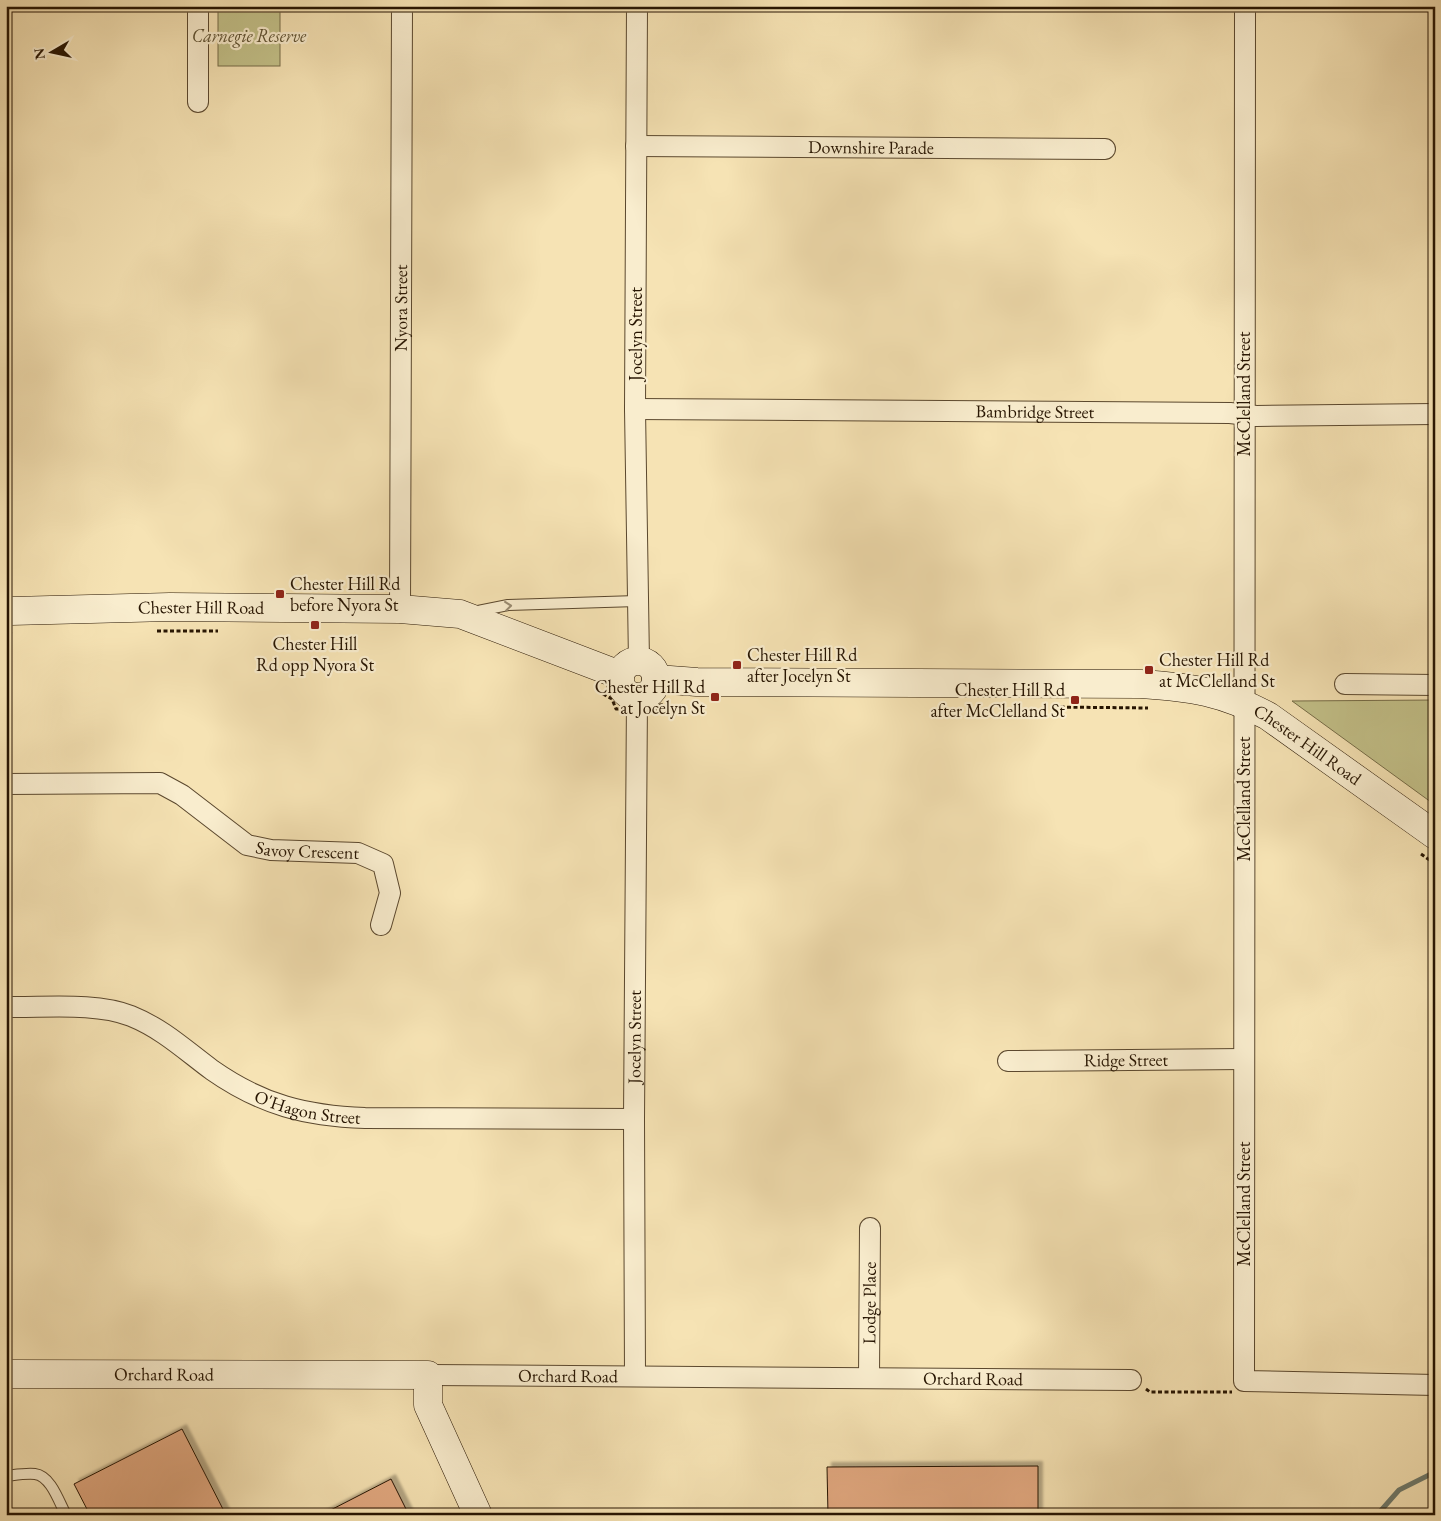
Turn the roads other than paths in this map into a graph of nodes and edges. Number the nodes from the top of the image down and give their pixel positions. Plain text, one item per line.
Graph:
1 (198, 6) edge
2 (402, 6) edge
3 (637, 6) edge
4 (1245, 6) edge
5 (198, 102) dead end
6 (636, 146) junction
7 (1105, 149) dead end
8 (635, 409) junction
9 (1435, 414) edge
10 (1244, 415) junction
11 (637, 600) junction
12 (400, 609) junction
13 (460, 614) junction
14 (8, 627) edge
15 (633, 684) junction
16 (1344, 684) dead end
17 (1435, 684) edge
18 (1245, 704) junction
19 (6, 784) edge
20 (1435, 835) edge
21 (381, 925) dead end
22 (6, 1007) edge
23 (1244, 1060) junction
24 (1008, 1061) dead end
25 (634, 1119) junction
26 (870, 1228) dead end
27 (6, 1374) edge
28 (428, 1375) junction
29 (635, 1376) junction
30 (870, 1378) junction
31 (1130, 1380) road end
32 (1435, 1385) edge
33 (6, 1476) edge
34 (66, 1515) edge
35 (478, 1515) edge

1 - 5 street
2 - 12 street, Nyora Street
3 - 6 street, Jocelyn Street
4 - 10 street, McClelland Street
6 - 7 street, Downshire Parade
6 - 8 street, Jocelyn Street
8 - 10 street, Bambridge Street
8 - 11 street, Jocelyn Street
9 - 10 street, Bambridge Street
10 - 18 street, McClelland Street
13 -> 11 lane
11 - 15 street, Jocelyn Street
12 - 13 street, Chester Hill Road
12 - 14 street, Chester Hill Road
13 - 15 street, Chester Hill Road
15 - 18 street, Chester Hill Road
15 - 25 street, Jocelyn Street
16 - 17 street
18 - 20 street, Chester Hill Road
18 - 23 street, McClelland Street
19 - 21 street, Savoy Crescent
22 - 25 street, O'Hagon Street
23 - 24 street, Ridge Street
23 - 32 street, McClelland Street
25 - 29 street, Jocelyn Street
26 - 30 street, Lodge Place
27 - 28 street, Orchard Road
28 - 29 street, Orchard Road
28 - 35 street
29 - 30 street, Orchard Road
30 - 31 street, Orchard Road
33 - 34 lane

